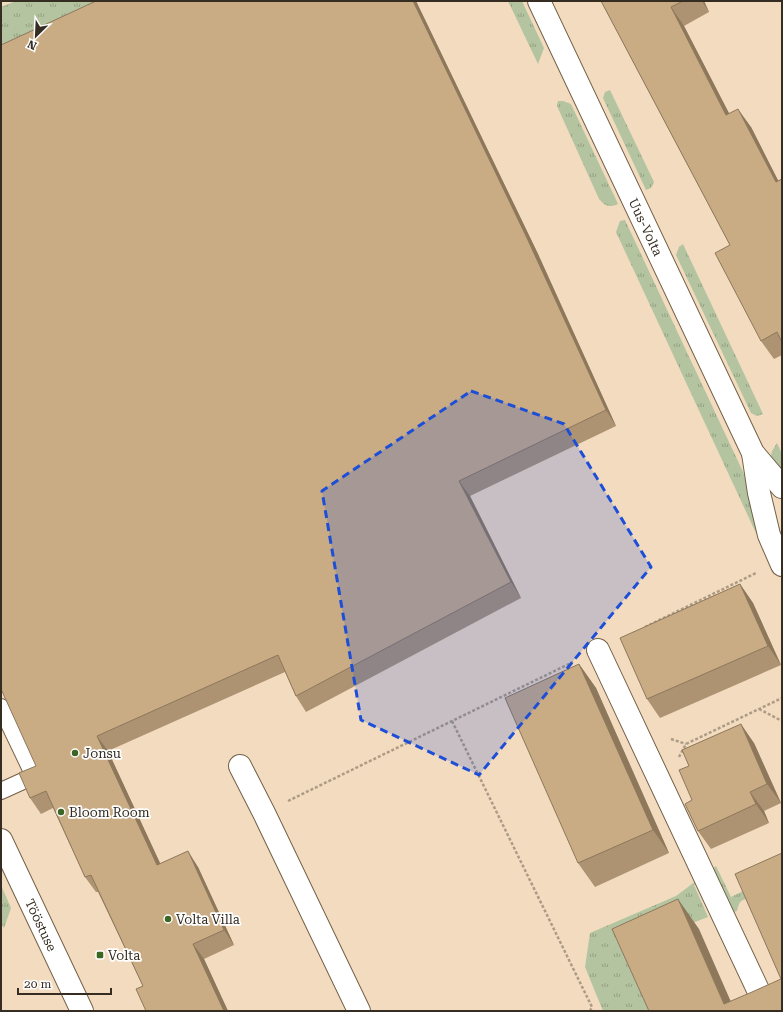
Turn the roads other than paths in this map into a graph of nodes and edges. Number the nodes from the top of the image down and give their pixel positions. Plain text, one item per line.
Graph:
1 (539, 1) edge
2 (753, 453) junction
3 (782, 487) edge
4 (782, 565) edge
5 (598, 650) dead end
6 (1, 707) edge
7 (240, 766) dead end
8 (1, 791) edge
9 (1, 840) edge
10 (767, 1010) edge
11 (82, 1011) edge
12 (359, 1011) edge

1 - 2 street, Uus-Volta
2 - 3 street, Uus-Volta
2 - 4 street, Uus-Volta
5 - 10 street
6 - 8 lane
7 - 12 street
9 - 11 street, Tööstuse

